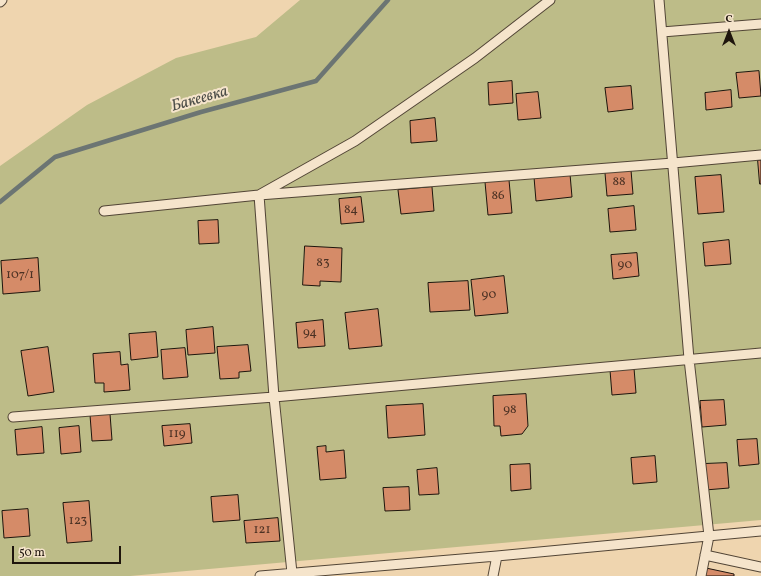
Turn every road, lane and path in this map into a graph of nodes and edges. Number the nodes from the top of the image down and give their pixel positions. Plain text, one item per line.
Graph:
1 (550, 0) edge
2 (659, 0) edge
3 (761, 24) edge
4 (662, 32) junction
5 (761, 155) edge
6 (673, 163) junction
7 (259, 195) junction
8 (104, 211) dead end
9 (761, 353) edge
10 (689, 359) junction
11 (274, 397) junction
12 (13, 417) dead end
13 (761, 531) edge
14 (709, 536) junction
15 (705, 555) junction
16 (497, 556) junction
17 (761, 567) edge
18 (292, 574) edge
19 (260, 576) edge
20 (493, 576) edge
21 (701, 576) edge

1 - 7 lane
2 - 4 lane
3 - 4 lane
4 - 6 lane
5 - 6 lane
6 - 7 lane
6 - 10 lane
7 - 8 lane
7 - 11 lane
9 - 10 lane
10 - 11 lane
10 - 14 lane
11 - 12 lane
11 - 18 lane
13 - 14 lane
14 - 15 lane
14 - 16 lane
15 - 17 lane
15 - 21 lane
16 - 18 lane
16 - 20 lane
18 - 19 lane

